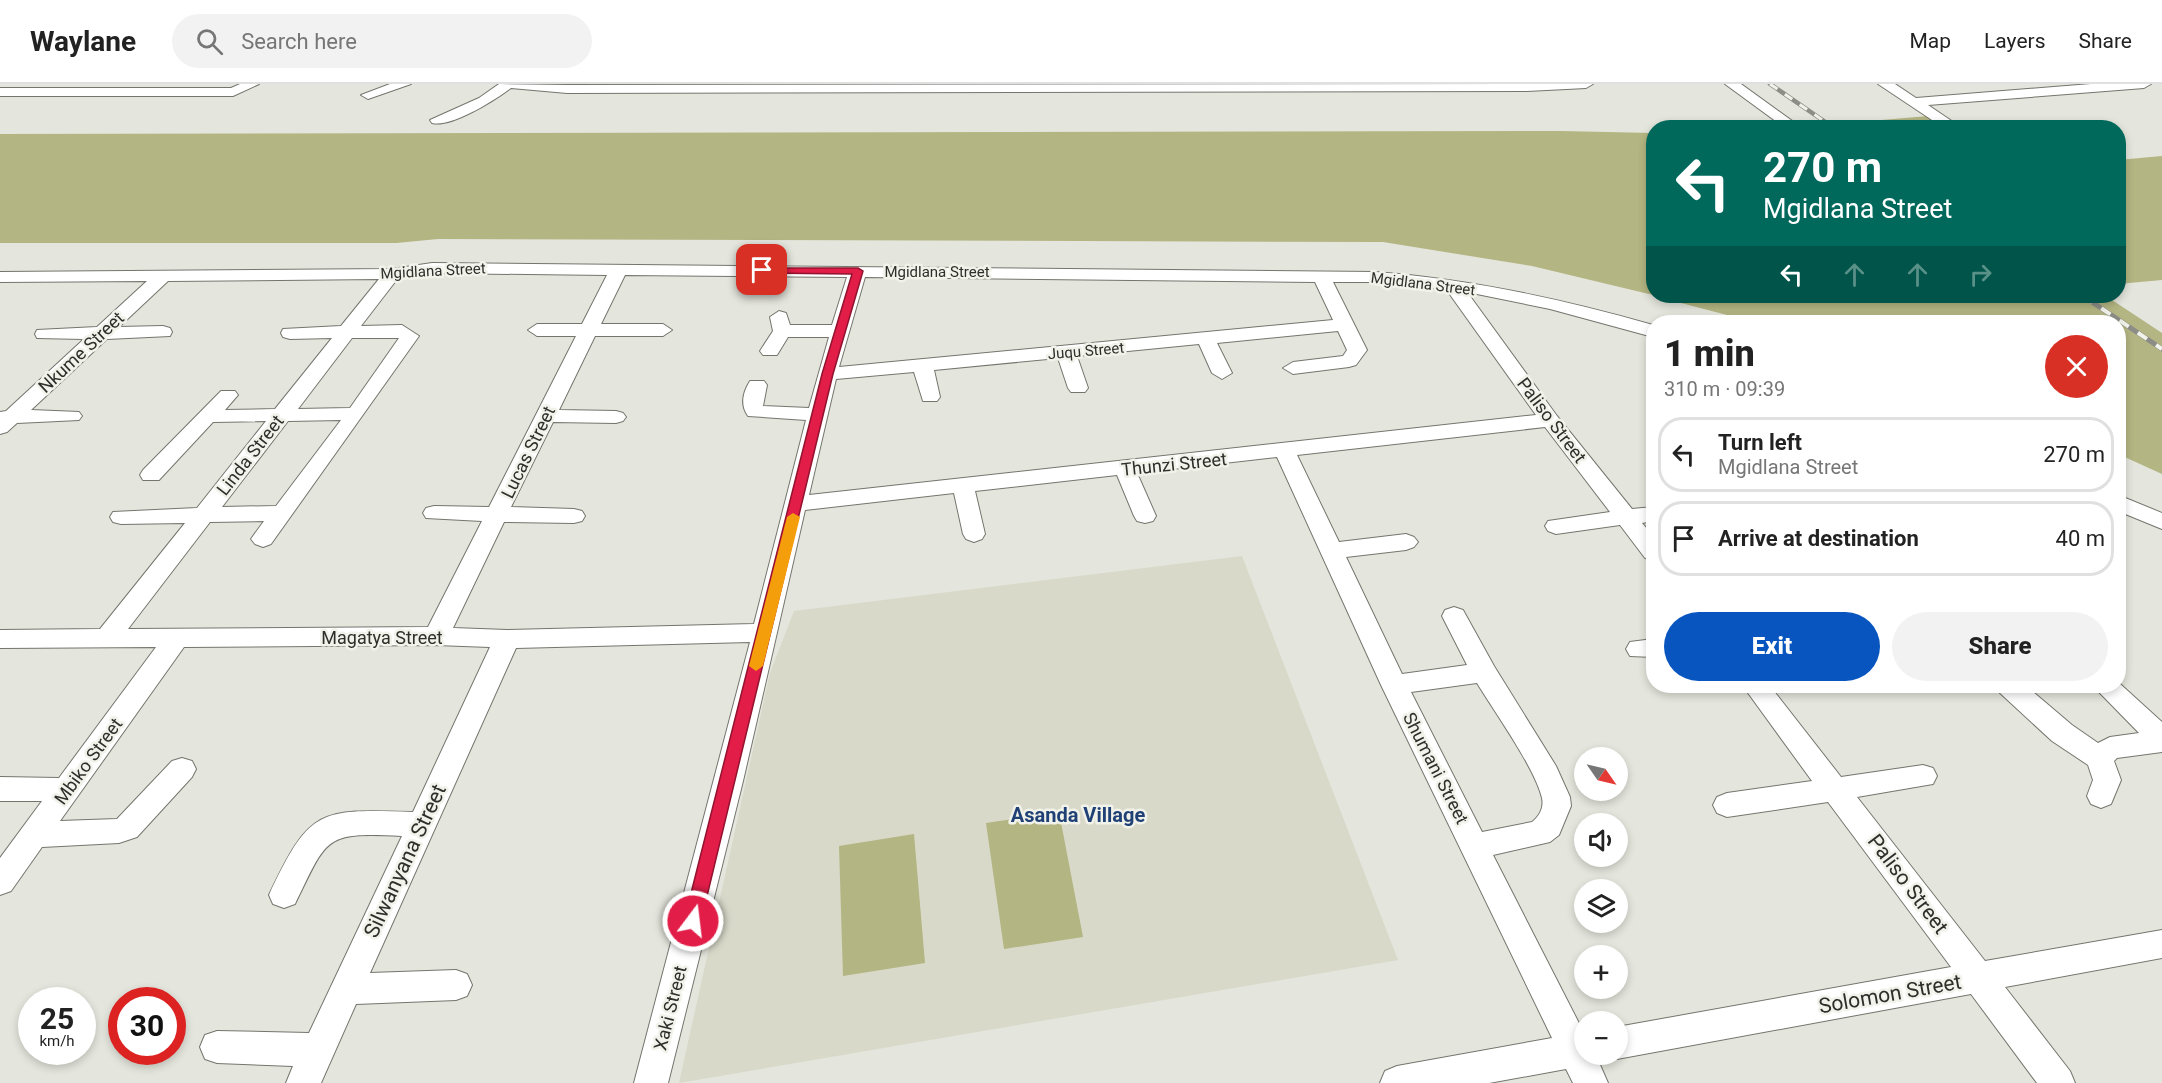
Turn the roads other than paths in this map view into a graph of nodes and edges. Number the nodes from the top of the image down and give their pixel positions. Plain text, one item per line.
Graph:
1 (252, 84) edge
2 (404, 84) edge
3 (507, 84) edge
4 (1586, 84) edge
5 (1732, 84) edge
6 (1885, 84) edge
7 (2144, 84) edge
8 (1526, 85) edge
9 (976, 86) edge
10 (0, 92) edge
11 (368, 95) dead end
12 (1914, 102) junction
13 (437, 120) dead end
14 (1784, 120) edge
15 (1942, 120) edge
16 (618, 269) junction
17 (858, 271) junction
18 (392, 274) junction
19 (0, 276) edge
20 (163, 276) junction
21 (1321, 276) junction
22 (1453, 286) junction
23 (1345, 325) junction
24 (1646, 329) edge
25 (537, 330) dead end
26 (588, 330) junction
27 (663, 330) dead end
28 (840, 331) junction
29 (163, 332) dead end
30 (347, 332) junction
31 (290, 333) dead end
32 (44, 334) dead end
33 (102, 334) junction
34 (1206, 339) junction
35 (770, 351) dead end
36 (1066, 353) junction
37 (923, 366) junction
38 (1293, 368) dead end
39 (1222, 373) dead end
40 (827, 374) junction
41 (757, 385) dead end
42 (1078, 388) dead end
43 (228, 395) dead end
44 (930, 397) dead end
45 (356, 414) junction
46 (818, 414) junction
47 (282, 415) junction
48 (72, 416) dead end
49 (545, 416) junction
50 (210, 417) junction
51 (616, 417) dead end
52 (1550, 420) junction
53 (4, 421) edge
54 (1285, 451) junction
55 (1125, 469) junction
56 (151, 475) dead end
57 (963, 486) junction
58 (796, 504) junction
59 (2126, 506) edge
60 (283, 513) junction
61 (434, 513) dead end
62 (204, 514) junction
63 (1646, 515) edge
64 (574, 516) dead end
65 (1145, 516) dead end
66 (121, 517) dead end
67 (497, 517) junction
68 (1626, 517) junction
69 (2162, 522) edge
70 (1556, 526) dead end
71 (974, 534) dead end
72 (263, 539) dead end
73 (1406, 542) dead end
74 (1646, 543) edge
75 (1333, 551) junction
76 (1454, 616) dead end
77 (764, 633) junction
78 (436, 636) junction
79 (108, 637) junction
80 (0, 639) edge
81 (176, 639) junction
82 (507, 639) junction
83 (1484, 672) junction
84 (1394, 685) junction
85 (1761, 693) edge
86 (2017, 693) edge
87 (2113, 693) edge
88 (2162, 740) edge
89 (2099, 758) junction
90 (182, 769) dead end
91 (1923, 776) dead end
92 (0, 789) edge
93 (1836, 789) junction
94 (67, 790) junction
95 (2102, 796) dead end
96 (1727, 805) dead end
97 (421, 824) junction
98 (34, 835) junction
99 (1475, 846) junction
100 (0, 882) edge
101 (284, 895) dead end
102 (2162, 944) edge
103 (1979, 978) junction
104 (456, 985) dead end
105 (345, 989) junction
106 (1574, 1038) edge
107 (1628, 1041) edge
108 (217, 1047) dead end
109 (318, 1050) junction
110 (1574, 1051) edge
111 (1585, 1065) edge
112 (303, 1083) edge
113 (651, 1083) edge
114 (1397, 1083) edge
115 (1591, 1083) edge
116 (2058, 1083) edge

1 - 10 street
2 - 11 street
3 - 9 street
3 - 13 street
4 - 8 street
5 - 14 street
6 - 12 street
7 - 12 street
8 - 9 street
12 - 15 street
16 - 17 street, Mgidlana Street
16 - 18 street, Mgidlana Street
16 - 26 street, Lucas Street
17 - 21 street, Mgidlana Street
17 - 28 street, Xaki Street
18 - 20 street, Mgidlana Street
18 - 30 street, Linda Street
19 - 20 street, Mgidlana Street
20 - 33 street, Nkume Street
21 - 22 street, Mgidlana Street
21 - 23 street
22 - 24 street, Mgidlana Street
22 - 52 street, Paliso Street
23 - 34 street, Juqu Street
23 - 38 street
25 - 26 street
26 - 27 street
26 - 49 street, Lucas Street
28 - 35 street
28 - 40 street, Xaki Street
29 - 33 street
30 - 31 street
30 - 45 street
30 - 47 street, Linda Street
32 - 33 street
33 - 53 street, Nkume Street
34 - 36 street, Juqu Street
34 - 39 street
36 - 37 street, Juqu Street
36 - 42 street
37 - 40 street, Juqu Street
37 - 44 street
40 - 46 street, Xaki Street
41 - 46 street
43 - 50 street
45 - 47 street
45 - 60 street
46 - 58 street, Xaki Street
47 - 50 street
47 - 62 street, Linda Street
48 - 53 street
49 - 51 street
49 - 67 street, Lucas Street
50 - 56 street
52 - 54 street, Thunzi Street
52 - 68 street, Paliso Street
54 - 55 street, Thunzi Street
54 - 75 street, Shumani Street
55 - 57 street, Thunzi Street
55 - 65 street
57 - 58 street, Thunzi Street
57 - 71 street
58 - 77 street, Xaki Street
59 - 69 street
60 - 62 street
60 - 72 street
61 - 67 street
62 - 66 street
62 - 79 street, Linda Street
63 - 68 street
64 - 67 street
67 - 78 street, Lucas Street
68 - 70 street
68 - 74 street, Paliso Street
73 - 75 street
75 - 84 street, Shumani Street
76 - 83 street
77 - 82 street, Magatya Street
77 - 113 street, Xaki Street
78 - 81 street, Magatya Street
78 - 82 street, Magatya Street
79 - 80 street, Magatya Street
79 - 81 street, Magatya Street
81 - 94 street, Mbiko Street
82 - 97 street, Silwanyana Street
83 - 84 street
83 - 99 street
84 - 99 street, Shumani Street
85 - 93 street, Paliso Street
86 - 89 street
87 - 88 street
88 - 89 street
89 - 95 street
90 - 98 street
91 - 93 street
92 - 94 street
93 - 96 street
93 - 103 street, Paliso Street
94 - 98 street, Mbiko Street
97 - 101 street
97 - 105 street, Silwanyana Street
98 - 100 street, Mbiko Street
99 - 106 street, Shumani Street
102 - 103 street, Solomon Street
103 - 107 street, Solomon Street
103 - 116 street, Paliso Street
104 - 105 street
105 - 109 street, Silwanyana Street
108 - 109 street
109 - 112 street, Silwanyana Street
110 - 114 street
111 - 115 street, Shumani Street

